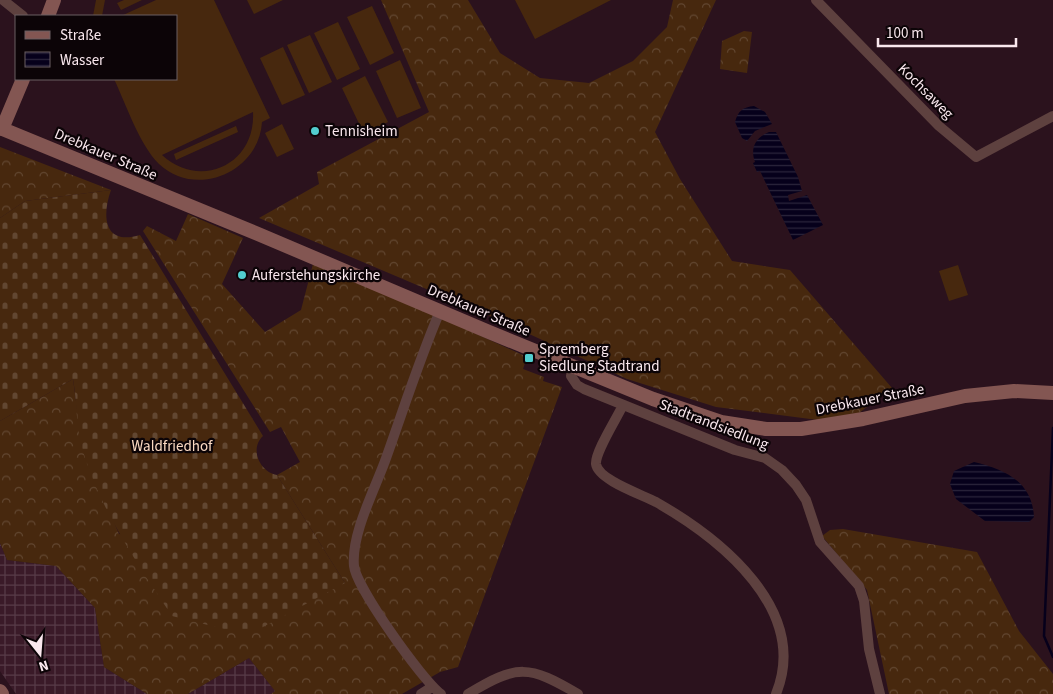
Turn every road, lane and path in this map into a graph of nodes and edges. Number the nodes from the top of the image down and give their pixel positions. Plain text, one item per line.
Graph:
1 (3, 0) edge
2 (54, 0) edge
3 (816, 0) edge
4 (22, 15) edge
5 (48, 15) edge
6 (23, 80) edge
7 (1053, 116) edge
8 (1, 129) edge
9 (440, 311) junction
10 (573, 366) junction
11 (1053, 393) edge
12 (622, 406) junction
13 (432, 687) junction
14 (0, 691) edge
15 (2, 694) edge
16 (421, 694) edge
17 (441, 694) edge
18 (468, 694) edge
19 (578, 694) edge
20 (776, 694) edge
21 (880, 694) edge

1 - 4 street
2 - 5 street
3 - 7 street, Kochsaweg
6 - 8 street
8 - 9 street, Drebkauer Straße
9 - 10 street, Drebkauer Straße
9 - 13 street
10 - 11 street, Drebkauer Straße
10 - 12 street, Stadtrandsiedlung
12 - 20 street
12 - 21 street, Stadtrandsiedlung
13 - 16 street
13 - 17 street
14 - 15 street
18 - 19 street

